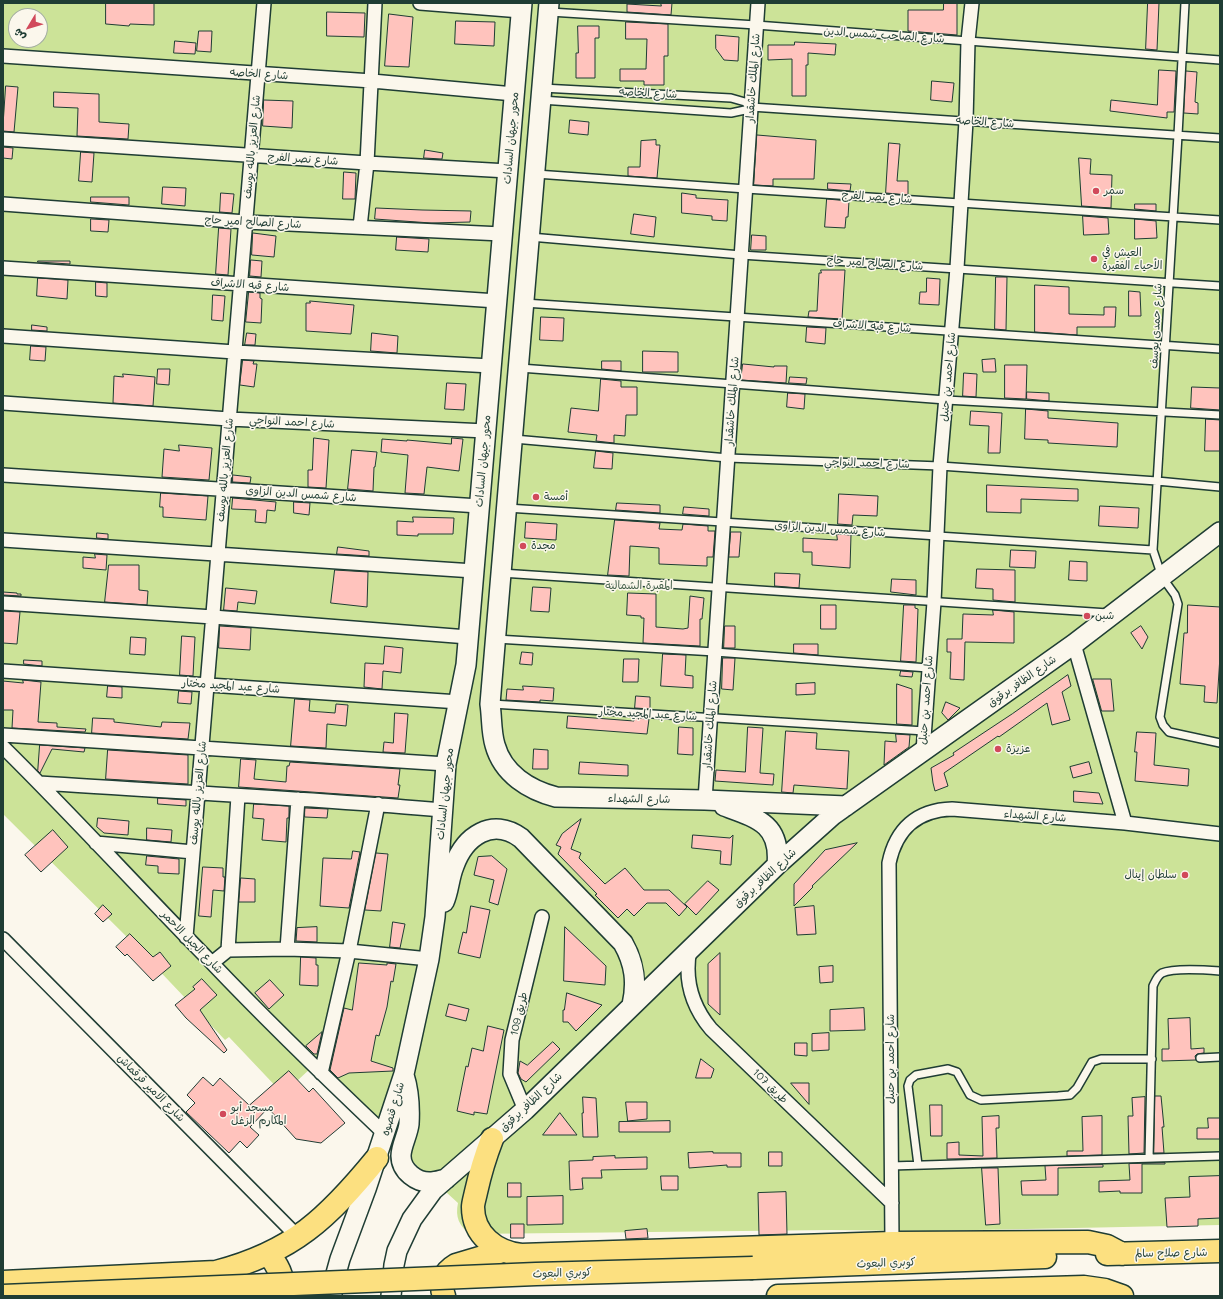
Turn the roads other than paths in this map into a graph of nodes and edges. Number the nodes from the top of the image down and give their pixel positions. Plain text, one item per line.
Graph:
1 (264, 3) edge
2 (375, 3) edge
3 (420, 3) edge
4 (758, 3) edge
5 (972, 3) edge
6 (1185, 3) edge
7 (522, 7) edge
8 (549, 7) edge
9 (756, 25) junction
10 (968, 41) junction
11 (3, 56) edge
12 (1182, 56) junction
13 (1220, 60) edge
14 (258, 74) junction
15 (372, 81) junction
16 (514, 94) junction
17 (542, 94) junction
18 (751, 107) junction
19 (966, 121) junction
20 (1178, 135) junction
21 (1220, 138) edge
22 (3, 139) edge
23 (251, 156) junction
24 (367, 163) junction
25 (508, 171) junction
26 (535, 174) junction
27 (746, 189) junction
28 (961, 202) junction
29 (3, 204) edge
30 (1174, 216) junction
31 (1220, 220) edge
32 (246, 222) junction
33 (360, 227) junction
34 (502, 234) junction
35 (530, 237) junction
36 (741, 255) junction
37 (3, 268) edge
38 (957, 268) junction
39 (1170, 282) junction
40 (240, 284) junction
41 (1220, 286) edge
42 (497, 301) junction
43 (524, 303) junction
44 (737, 317) junction
45 (951, 331) junction
46 (3, 336) edge
47 (1166, 345) junction
48 (1220, 349) edge
49 (235, 352) junction
50 (491, 366) junction
51 (519, 368) junction
52 (733, 385) junction
53 (946, 400) junction
54 (3, 403) edge
55 (1162, 412) junction
56 (1220, 415) edge
57 (229, 419) junction
58 (486, 431) junction
59 (513, 438) junction
60 (728, 458) junction
61 (940, 466) junction
62 (3, 475) edge
63 (1158, 481) junction
64 (1220, 487) edge
65 (223, 489) junction
66 (479, 506) junction
67 (507, 508) junction
68 (724, 522) junction
69 (1220, 532) edge
70 (937, 536) junction
71 (3, 540) edge
72 (1153, 550) junction
73 (218, 554) junction
74 (474, 571) junction
75 (501, 573) junction
76 (1162, 576) junction
77 (720, 588) junction
78 (934, 602) junction
79 (3, 603) edge
80 (1114, 614) junction
81 (213, 617) junction
82 (468, 637) junction
83 (496, 639) junction
84 (1074, 644) junction
85 (715, 652) junction
86 (928, 668) junction
87 (3, 671) edge
88 (207, 685) junction
89 (459, 702) junction
90 (490, 704) junction
91 (711, 718) junction
92 (924, 731) junction
93 (3, 735) edge
94 (1220, 743) edge
95 (3, 747) edge
96 (202, 749) junction
97 (923, 751) junction
98 (446, 764) junction
99 (39, 783) junction
100 (198, 794) junction
101 (238, 796) junction
102 (298, 799) junction
103 (705, 800) junction
104 (378, 804) junction
105 (846, 806) junction
106 (442, 810) junction
107 (1125, 822) junction
108 (1220, 834) edge
109 (96, 843) junction
110 (193, 852) junction
111 (777, 865) junction
112 (889, 874) joint
113 (434, 917) junction
114 (542, 917) dead end
115 (186, 937) junction
116 (3, 939) edge
117 (286, 949) junction
118 (690, 949) junction
119 (228, 950) junction
120 (349, 950) junction
121 (429, 959) junction
122 (212, 963) junction
123 (1220, 970) edge
124 (632, 1005) junction
125 (1220, 1057) edge
126 (1200, 1058) dead end
127 (1152, 1059) junction
128 (321, 1073) junction
129 (404, 1074) junction
130 (525, 1110) junction
131 (385, 1134) junction
132 (492, 1139) junction
133 (1220, 1156) edge
134 (377, 1158) junction
135 (1149, 1158) junction
136 (918, 1165) junction
137 (891, 1166) junction
138 (446, 1179) junction
139 (892, 1203) junction
140 (298, 1237) junction
141 (892, 1243) junction
142 (503, 1251) junction
143 (1220, 1252) edge
144 (268, 1254) junction
145 (1122, 1254) junction
146 (3, 1282) edge
147 (3, 1296) edge
148 (282, 1296) edge
149 (332, 1296) edge
150 (391, 1296) edge
151 (444, 1296) edge
152 (778, 1296) edge
153 (1122, 1296) edge

1 - 14 street, شارع العزيز بالله يوسف
2 - 15 street
3 - 7 street
4 - 9 street, شارع الملك خاشقدار
5 - 10 street, شارع احمد بن حنبل
6 - 12 lane, شارع حمدى يوسف
7 - 16 main road, محور جيهان السادات
8 - 9 lane, شارع الصاحب شمس الدين
8 - 17 main road
9 - 10 lane, شارع الصاحب شمس الدين
9 - 18 street, شارع الملك خاشقدار
10 - 12 lane, شارع الصاحب شمس الدين
10 - 19 street, شارع احمد بن حنبل
11 - 14 street, شارع الخاصه
12 - 13 lane, شارع الصاحب شمس الدين
12 - 20 lane, شارع حمدى يوسف
14 - 15 street, شارع الخاصه
14 - 23 street, شارع العزيز بالله يوسف
15 - 16 street, شارع الخاصه
15 - 24 street
16 - 25 main road, محور جيهان السادات
17 - 18 lane, شارع الخاصه
17 - 18 lane, شارع الخاصه
17 - 26 main road
18 - 19 lane, شارع الخاصه
18 - 27 street, شارع الملك خاشقدار
19 - 20 lane, شارع الخاصه
19 - 28 street, شارع احمد بن حنبل
20 - 21 lane, شارع الخاصه
20 - 30 lane, شارع حمدى يوسف
22 - 23 street, شارع نصر الفرج
23 - 24 street, شارع نصر الفرج
23 - 32 street, شارع العزيز بالله يوسف
24 - 25 street, شارع نصر الفرج
24 - 33 street
25 - 34 main road, محور جيهان السادات
26 - 27 lane, شارع نصر الفرج
26 - 35 main road
27 - 28 lane, شارع نصر الفرج
27 - 36 street, شارع الملك خاشقدار
28 - 30 lane, شارع نصر الفرج
28 - 38 street, شارع احمد بن حنبل
29 - 32 street, شارع الصالح امير حاج
30 - 31 lane, شارع نصر الفرج
30 - 39 lane, شارع حمدى يوسف
32 - 33 street, شارع الصالح امير حاج
32 - 40 street, شارع العزيز بالله يوسف
33 - 34 street, شارع الصالح امير حاج
34 - 42 main road, محور جيهان السادات
35 - 36 lane, شارع الصالح امير حاج
35 - 43 main road
36 - 38 lane, شارع الصالح امير حاج
36 - 44 street, شارع الملك خاشقدار
37 - 40 street, شارع قبه الاشراف
38 - 39 lane, شارع الصالح امير حاج
38 - 45 street, شارع احمد بن حنبل
39 - 41 lane, شارع الصالح امير حاج
39 - 47 lane, شارع حمدى يوسف
40 - 42 street, شارع قبه الاشراف
40 - 49 street, شارع العزيز بالله يوسف
42 - 50 main road, محور جيهان السادات
43 - 44 lane, شارع قبه الاشراف
43 - 51 main road
44 - 45 lane, شارع قبه الاشراف
44 - 52 street, شارع الملك خاشقدار
45 - 47 lane, شارع قبه الاشراف
45 - 53 street, شارع احمد بن حنبل
46 - 49 street
47 - 48 lane, شارع قبه الاشراف
47 - 55 lane, شارع حمدى يوسف
49 - 50 street
49 - 57 street, شارع العزيز بالله يوسف
50 - 58 main road, محور جيهان السادات
51 - 52 lane
51 - 59 main road
52 - 53 lane
52 - 60 street, شارع الملك خاشقدار
53 - 55 lane
53 - 61 street, شارع احمد بن حنبل
54 - 57 street, شارع احمد النواجي
55 - 56 lane
55 - 63 lane, شارع حمدى يوسف
57 - 58 street, شارع احمد النواجي
57 - 65 street, شارع العزيز بالله يوسف
58 - 66 main road, محور جيهان السادات
59 - 60 lane, شارع احمد النواجي
59 - 67 main road
60 - 61 lane, شارع احمد النواجي
60 - 68 street, شارع الملك خاشقدار
61 - 63 lane, شارع احمد النواجي
61 - 70 street, شارع احمد بن حنبل
62 - 65 street, شارع شمس الدين الزاوى
63 - 64 lane, شارع احمد النواجي
63 - 72 lane, شارع حمدى يوسف
65 - 66 street, شارع شمس الدين الزاوى
65 - 73 street, شارع العزيز بالله يوسف
66 - 74 main road, محور جيهان السادات
67 - 68 lane, شارع شمس الدين الزاوى
67 - 75 main road
68 - 70 lane, شارع شمس الدين الزاوى
68 - 77 street, شارع الملك خاشقدار
69 - 76 main road, شارع الظافر برقوق
70 - 72 lane, شارع شمس الدين الزاوى
70 - 78 street, شارع احمد بن حنبل
71 - 73 street
72 - 76 lane, شارع حمدى يوسف
73 - 74 street
73 - 81 street, شارع العزيز بالله يوسف
74 - 82 main road, محور جيهان السادات
75 - 77 lane
75 - 83 main road
76 - 80 main road, شارع الظافر برقوق
76 - 94 lane, شارع حمدى يوسف
77 - 78 lane
77 - 85 street, شارع الملك خاشقدار
78 - 80 lane
78 - 86 street, شارع احمد بن حنبل
79 - 81 street
80 - 84 main road, شارع الظافر برقوق
81 - 82 street
81 - 88 street, شارع العزيز بالله يوسف
82 - 89 main road, محور جيهان السادات
83 - 85 lane
83 - 90 main road
84 - 97 main road, شارع الظافر برقوق
84 - 107 street
85 - 86 lane
85 - 91 street, شارع الملك خاشقدار
86 - 92 street, شارع احمد بن حنبل
87 - 88 street, شارع عبد المجيد مختار
88 - 89 street, شارع عبد المجيد مختار
88 - 96 street, شارع العزيز بالله يوسف
89 - 98 main road, محور جيهان السادات
90 - 91 lane, شارع عبد المجيد مختار
90 - 103 main road, شارع الشهداء
91 - 92 lane, شارع عبد المجيد مختار
91 - 103 street, شارع الملك خاشقدار
92 - 97 street, شارع احمد بن حنبل
93 - 96 street
95 - 99 street, شارع الجبل الاحمر
96 - 98 street
96 - 100 street, شارع العزيز بالله يوسف
97 - 105 main road, شارع الظافر برقوق
98 - 106 main road, محور جيهان السادات
99 - 100 street
99 - 109 street, شارع الجبل الاحمر
100 - 101 street
100 - 110 street, شارع العزيز بالله يوسف
101 - 102 street
101 - 119 street
102 - 104 street
102 - 117 street
103 - 105 main road, شارع الشهداء
103 - 111 main road
104 - 106 street
104 - 120 street
105 - 111 main road, شارع الظافر برقوق
106 - 113 main road, محور جيهان السادات
107 - 108 street, شارع الشهداء
107 - 112 street, شارع الشهداء
109 - 110 street
109 - 115 street, شارع الجبل الاحمر
110 - 115 street, شارع العزيز بالله يوسف
111 - 118 main road, شارع الظافر برقوق
112 - 137 street, شارع احمد بن حنبل
113 - 121 main road, شارع قنصوه
113 - 124 main road
114 - 130 street, طريق 109
115 - 122 street, شارع الجبل الاحمر
116 - 140 street, شارع الامير قرقماش
117 - 119 street
117 - 120 street
118 - 124 main road, شارع الظافر برقوق
118 - 139 street, طريق 107
119 - 122 street
120 - 121 street
120 - 128 street
121 - 129 main road, شارع قنصوه
122 - 128 street, شارع الجبل الاحمر
123 - 127 lane
124 - 130 main road, شارع الظافر برقوق
125 - 126 lane
127 - 135 lane
127 - 136 lane
128 - 131 street, شارع الجبل الاحمر
129 - 131 main road, شارع قنصوه
129 - 138 main road
130 - 132 main road, شارع الظافر برقوق
131 - 134 main road, شارع قنصوه
132 - 138 main road, شارع الظافر برقوق
132 - 142 highway
133 - 135 lane
134 - 140 highway
134 - 149 main road, شارع قنصوه
135 - 136 lane
136 - 137 lane
137 - 139 street, شارع احمد بن حنبل
138 - 150 main road, شارع الظافر برقوق
139 - 141 street, شارع احمد بن حنبل
140 - 144 highway
141 - 142 highway
141 - 145 highway
142 - 151 highway
143 - 145 highway, شارع صلاح سالم
144 - 146 highway
144 - 148 highway
145 - 147 highway, كوبري البعوث, bridge
152 - 153 highway

